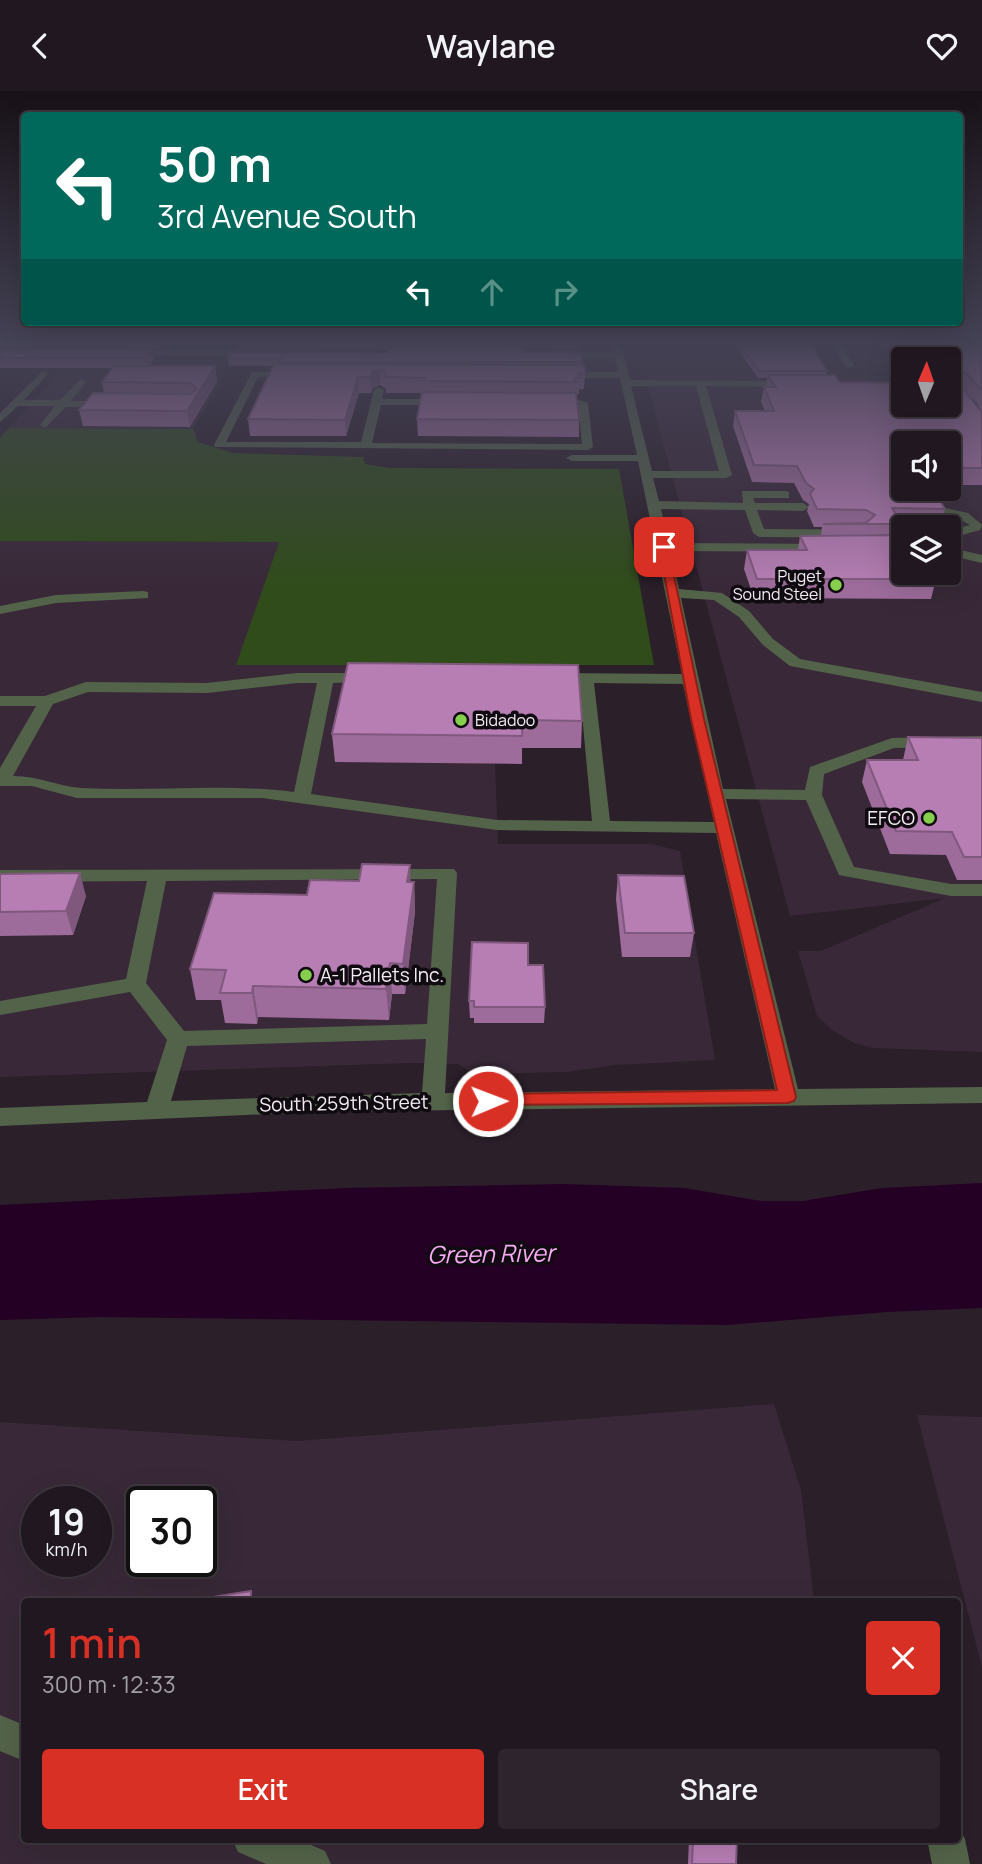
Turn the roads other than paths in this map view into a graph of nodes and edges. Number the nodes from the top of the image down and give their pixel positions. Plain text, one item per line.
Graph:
1 (230, 424) edge
2 (371, 424) edge
3 (586, 424) edge
4 (635, 424) edge
5 (711, 424) edge
6 (366, 446) junction
7 (589, 452) junction
8 (645, 466) junction
9 (785, 495) dead end
10 (654, 505) junction
11 (751, 506) junction
12 (803, 507) dead end
13 (936, 510) edge
14 (891, 534) edge
15 (961, 534) edge
16 (664, 547) junction
17 (839, 548) edge
18 (961, 554) edge
19 (981, 559) edge
20 (673, 593) junction
21 (143, 595) dead end
22 (0, 610) edge
23 (326, 678) junction
24 (394, 678) edge
25 (541, 678) edge
26 (586, 678) junction
27 (690, 679) junction
28 (982, 697) edge
29 (0, 701) edge
30 (47, 701) junction
31 (982, 741) edge
32 (1, 781) edge
33 (716, 794) junction
34 (813, 795) junction
35 (302, 798) junction
36 (602, 826) junction
37 (723, 828) junction
38 (158, 875) junction
39 (0, 876) edge
40 (982, 890) edge
41 (135, 984) junction
42 (0, 1008) edge
43 (437, 1031) junction
44 (178, 1039) junction
45 (982, 1095) edge
46 (788, 1097) junction
47 (433, 1101) junction
48 (156, 1109) junction
49 (0, 1117) edge
50 (0, 1733) edge
51 (21, 1742) edge
52 (261, 1843) edge
53 (947, 1843) edge
54 (312, 1864) edge
55 (951, 1864) edge

1 - 6 street
2 - 6 street
3 - 7 street
4 - 8 street
5 - 8 street
6 - 7 street
7 - 8 street
8 - 10 street
9 - 11 street
10 - 11 street
10 - 16 street
11 - 12 street
11 - 14 street
13 - 15 street
16 - 17 street
16 - 20 street
18 - 19 street
20 - 27 street
20 - 28 street
21 - 22 street
23 - 24 street
23 - 30 street
23 - 35 street
25 - 26 street
26 - 27 street
26 - 36 street
27 - 33 street
29 - 30 street
30 - 32 street
31 - 34 street
32 - 35 street
33 - 34 street
33 - 37 street
34 - 40 street
35 - 36 street
36 - 37 street
37 - 46 street
38 - 39 street
38 - 41 street
38 - 43 street
41 - 42 street
41 - 44 street
43 - 44 street
43 - 47 street
44 - 48 street
45 - 46 street, South 259th Street
46 - 47 street, South 259th Street
47 - 48 street, South 259th Street
48 - 49 street, South 259th Street
50 - 51 street
52 - 54 street
53 - 55 street

